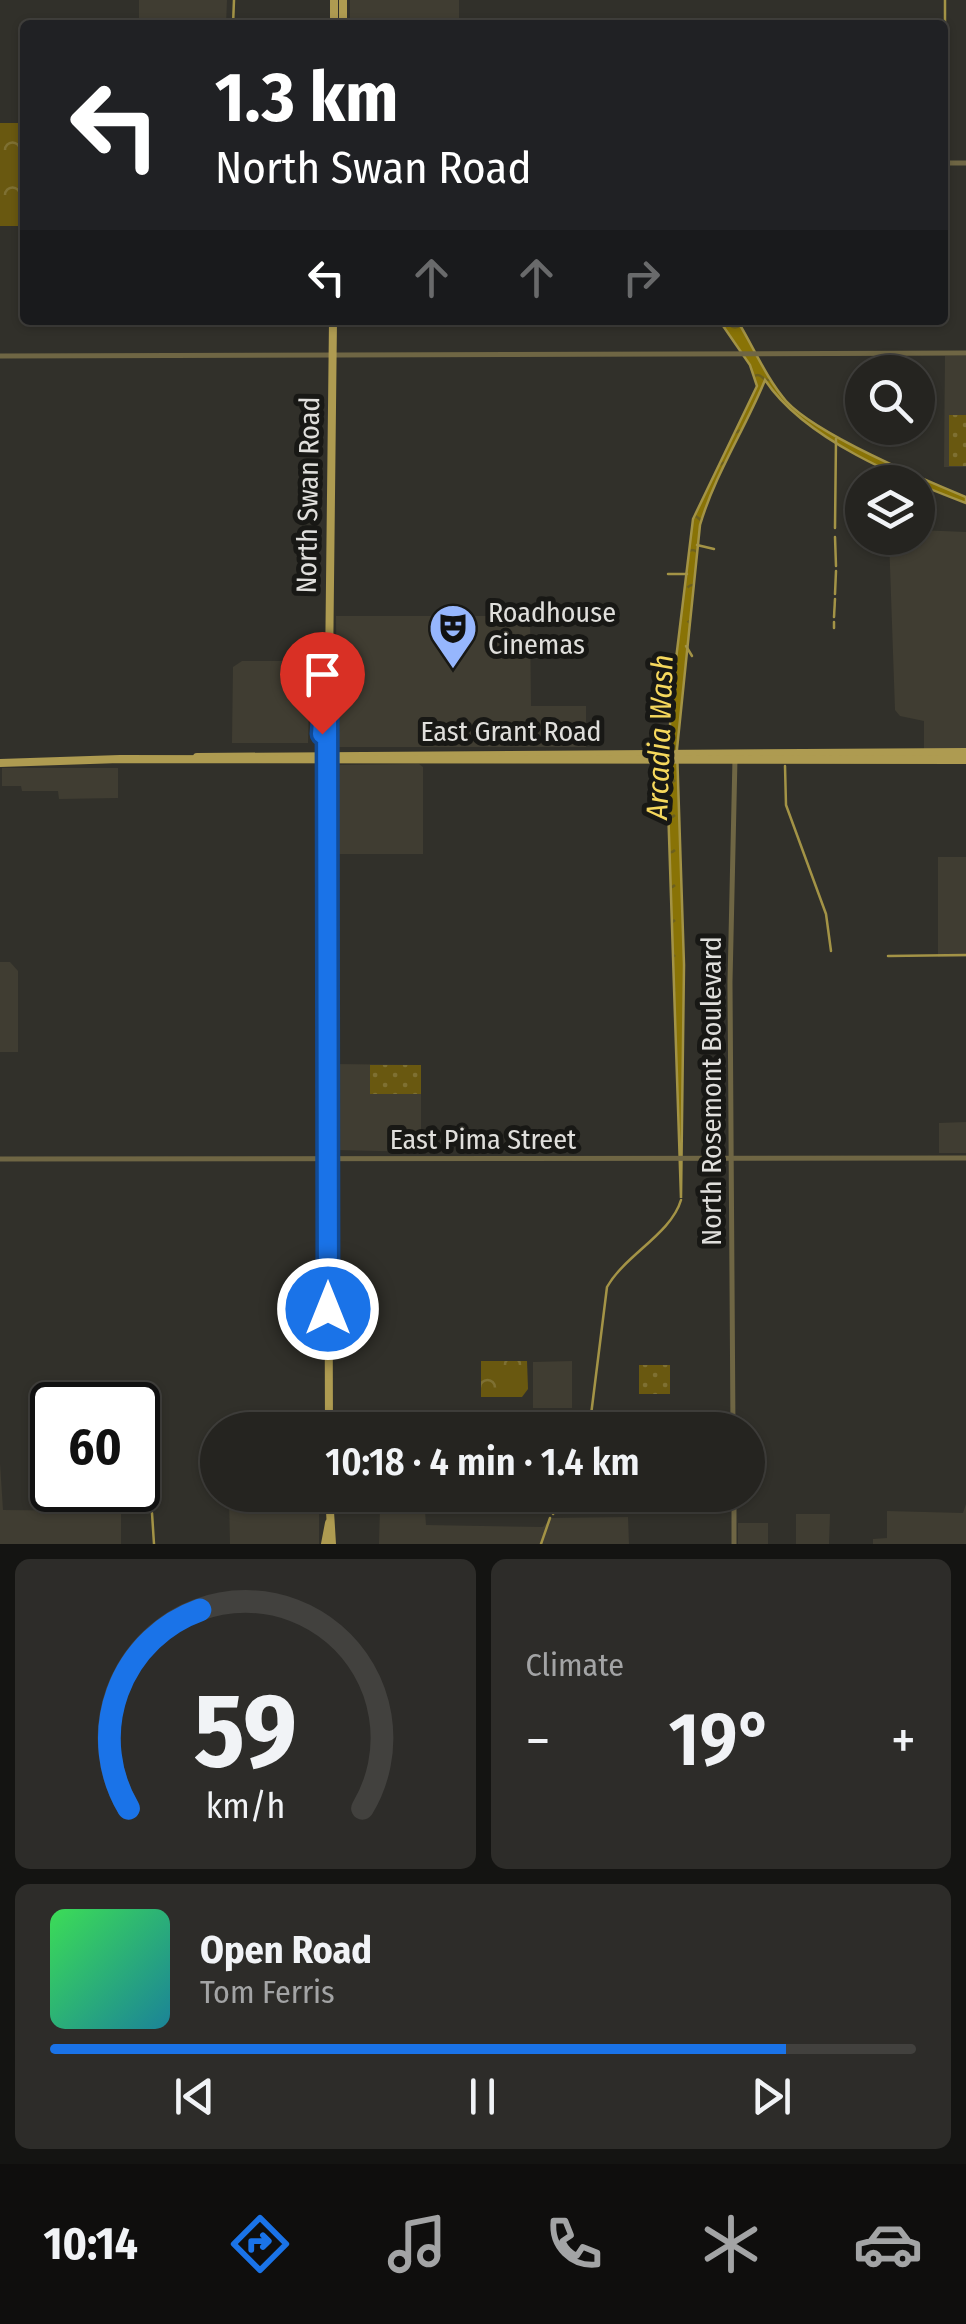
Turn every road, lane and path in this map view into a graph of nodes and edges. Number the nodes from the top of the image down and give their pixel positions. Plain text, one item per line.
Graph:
1 (333, 325) edge
2 (966, 353) edge
3 (333, 355) junction
4 (0, 356) edge
5 (327, 672) junction
6 (322, 734) junction
7 (966, 752) edge
8 (295, 754) junction
9 (326, 756) junction
10 (735, 756) junction
11 (177, 759) junction
12 (966, 760) edge
13 (0, 762) edge
14 (730, 1158) junction
15 (966, 1158) edge
16 (0, 1159) edge
17 (328, 1159) junction
18 (329, 1412) edge
19 (733, 1412) edge
20 (329, 1512) edge
21 (734, 1512) edge
22 (329, 1544) edge
23 (734, 1544) edge

1 - 3 main road, North Swan Road
2 - 3 street
3 - 4 street
3 - 5 main road, North Swan Road
5 - 6 main road, North Swan Road
5 - 9 main road, North Swan Road
6 - 8 main road
6 - 9 main road, North Swan Road
7 - 10 main road, East Grant Road
8 - 9 main road, East Grant Road
8 - 11 main road, East Grant Road
9 - 10 main road, East Grant Road
9 - 11 main road, East Grant Road
9 - 17 main road, North Swan Road
10 - 12 main road, East Grant Road
10 - 14 street, North Rosemont Boulevard
11 - 13 main road, East Grant Road
14 - 15 street, East Pima Street
14 - 17 street, East Pima Street
14 - 19 street, North Rosemont Boulevard
16 - 17 street, East Pima Street
17 - 18 main road, North Swan Road
20 - 22 main road
21 - 23 street

